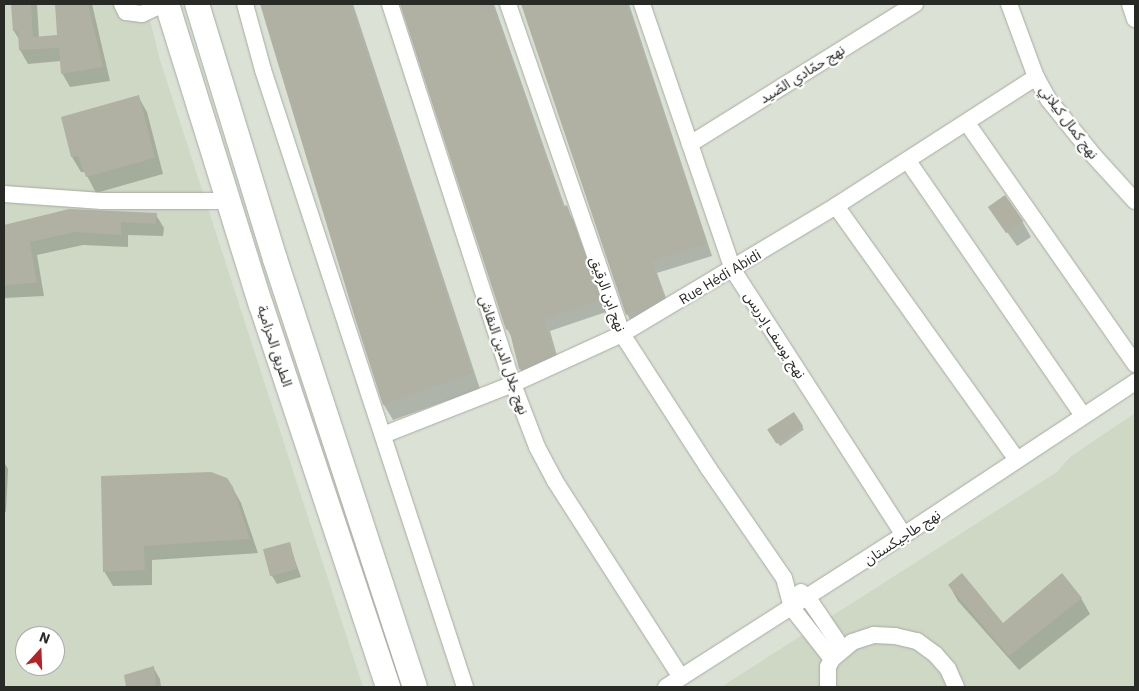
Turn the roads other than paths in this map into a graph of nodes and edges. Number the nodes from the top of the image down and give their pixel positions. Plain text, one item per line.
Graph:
1 (122, 4) edge
2 (165, 4) edge
3 (197, 4) edge
4 (245, 4) edge
5 (390, 4) edge
6 (508, 4) edge
7 (642, 4) edge
8 (915, 4) edge
9 (1009, 4) edge
10 (1130, 4) edge
11 (1135, 19) edge
12 (1036, 77) junction
13 (967, 123) junction
14 (690, 144) junction
15 (908, 161) junction
16 (4, 194) edge
17 (228, 201) junction
18 (1135, 201) edge
19 (836, 206) junction
20 (733, 270) junction
21 (622, 334) junction
22 (1135, 364) edge
23 (1135, 382) edge
24 (513, 384) junction
25 (1083, 416) junction
26 (382, 435) junction
27 (1017, 460) junction
28 (904, 536) junction
29 (784, 578) junction
30 (808, 598) junction
31 (792, 608) junction
32 (837, 654) junction
33 (681, 677) junction
34 (385, 683) edge
35 (414, 687) edge
36 (465, 687) edge
37 (666, 687) edge
38 (828, 687) edge
39 (956, 687) edge

1 - 2 street
2 - 17 highway, الطريق الحزامية
3 - 35 highway, الطريق الحزامية
4 - 26 street
5 - 24 street, نهج جلال الدين النقاش
6 - 21 street, نهج ابن الرقيق
7 - 14 street, نهج يوسف إدريس
8 - 14 street, نهج حمّادي الصّيد
9 - 12 street, نهج كمال كيلاني
10 - 11 street
12 - 13 street, Rue Hédi Abidi
12 - 18 street, نهج كمال كيلاني
13 - 15 street, Rue Hédi Abidi
13 - 22 street
14 - 20 street, نهج يوسف إدريس
15 - 19 street, Rue Hédi Abidi
15 - 25 street
16 - 17 street
17 - 34 highway, الطريق الحزامية
19 - 20 street, Rue Hédi Abidi
19 - 27 street
20 - 21 street, Rue Hédi Abidi
20 - 28 street, نهج يوسف إدريس
21 - 24 street, Rue Hédi Abidi
21 - 29 street, نهج ابن الرقيق
23 - 25 street, نهج طاجيكستان
24 - 26 street, Rue Hédi Abidi
24 - 33 street, نهج جلال الدين النقاش
25 - 27 street, نهج طاجيكستان
26 - 36 street
27 - 28 street, نهج طاجيكستان
28 - 30 street, نهج طاجيكستان
29 - 30 street
29 - 31 street, نهج ابن الرقيق
30 - 31 street, نهج طاجيكستان
30 - 32 street
31 - 32 street
31 - 33 street, نهج طاجيكستان
32 - 38 street
32 - 39 street
33 - 37 street, نهج طاجيكستان

